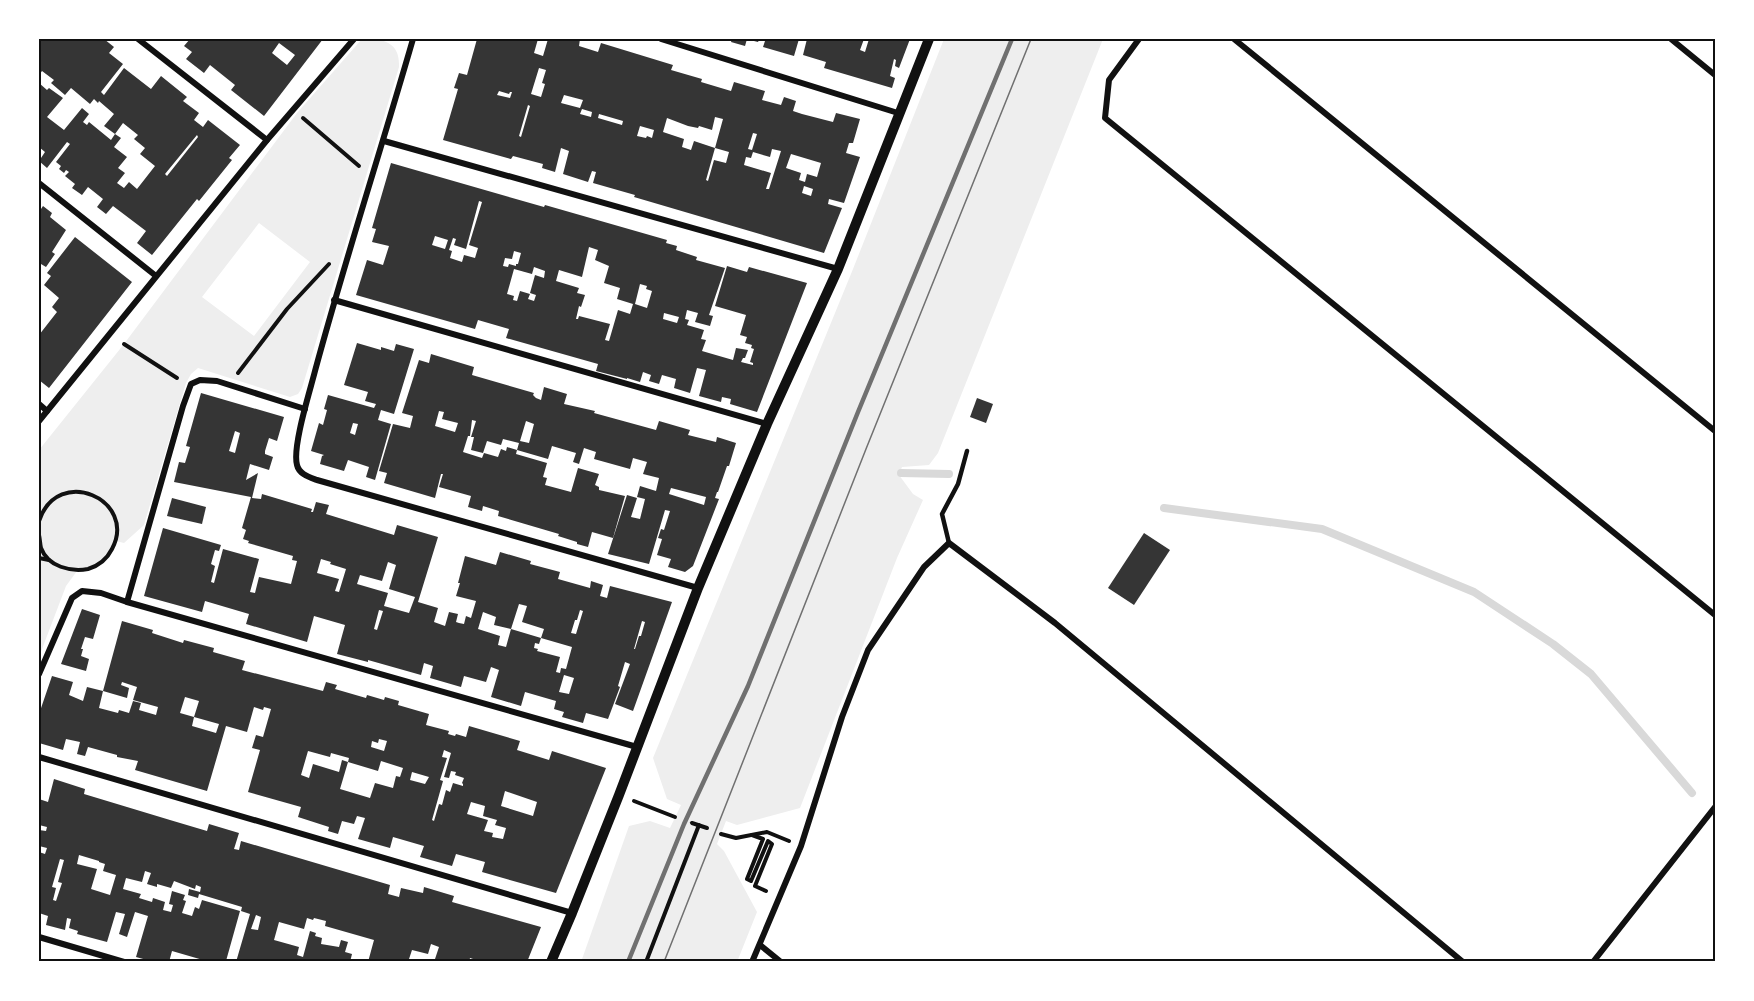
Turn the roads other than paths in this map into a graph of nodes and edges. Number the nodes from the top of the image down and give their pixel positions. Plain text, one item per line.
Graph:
1 (138, 39) edge
2 (354, 39) edge
3 (413, 39) edge
4 (660, 39) edge
5 (929, 39) edge
6 (1139, 39) edge
7 (1234, 39) edge
8 (1671, 39) edge
9 (1715, 75) edge
10 (898, 113) junction
11 (267, 140) junction
12 (384, 141) junction
13 (39, 183) edge
14 (838, 269) junction
15 (156, 276) junction
16 (334, 300) junction
17 (39, 404) edge
18 (305, 409) junction
19 (47, 411) junction
20 (39, 421) edge
21 (767, 424) junction
22 (1715, 431) edge
23 (967, 451) dead end
24 (949, 543) junction
25 (698, 588) junction
26 (127, 602) junction
27 (1715, 615) edge
28 (39, 674) edge
29 (637, 747) junction
30 (39, 757) edge
31 (1715, 807) edge
32 (573, 913) junction
33 (39, 937) edge
34 (760, 945) junction
35 (124, 962) edge
36 (551, 962) edge
37 (752, 962) edge
38 (781, 962) edge
39 (1463, 962) edge
40 (1593, 962) edge

1 - 11 street
2 - 11 street
3 - 12 street
4 - 10 street
5 - 10 street
6 - 27 street
7 - 22 street
8 - 9 street
10 - 14 street
11 - 15 street
12 - 14 street
12 - 16 street
13 - 15 street
14 - 21 street
15 - 19 street
16 - 18 street
16 - 21 street
17 - 19 street
18 - 25 street
18 - 26 street
19 - 20 street
21 - 25 street
23 - 24 lane
24 - 34 street
24 - 39 street
25 - 29 street
26 - 28 street
26 - 29 street
29 - 32 street
30 - 32 street
31 - 40 street
32 - 36 street
33 - 35 street
34 - 37 street
34 - 38 street

